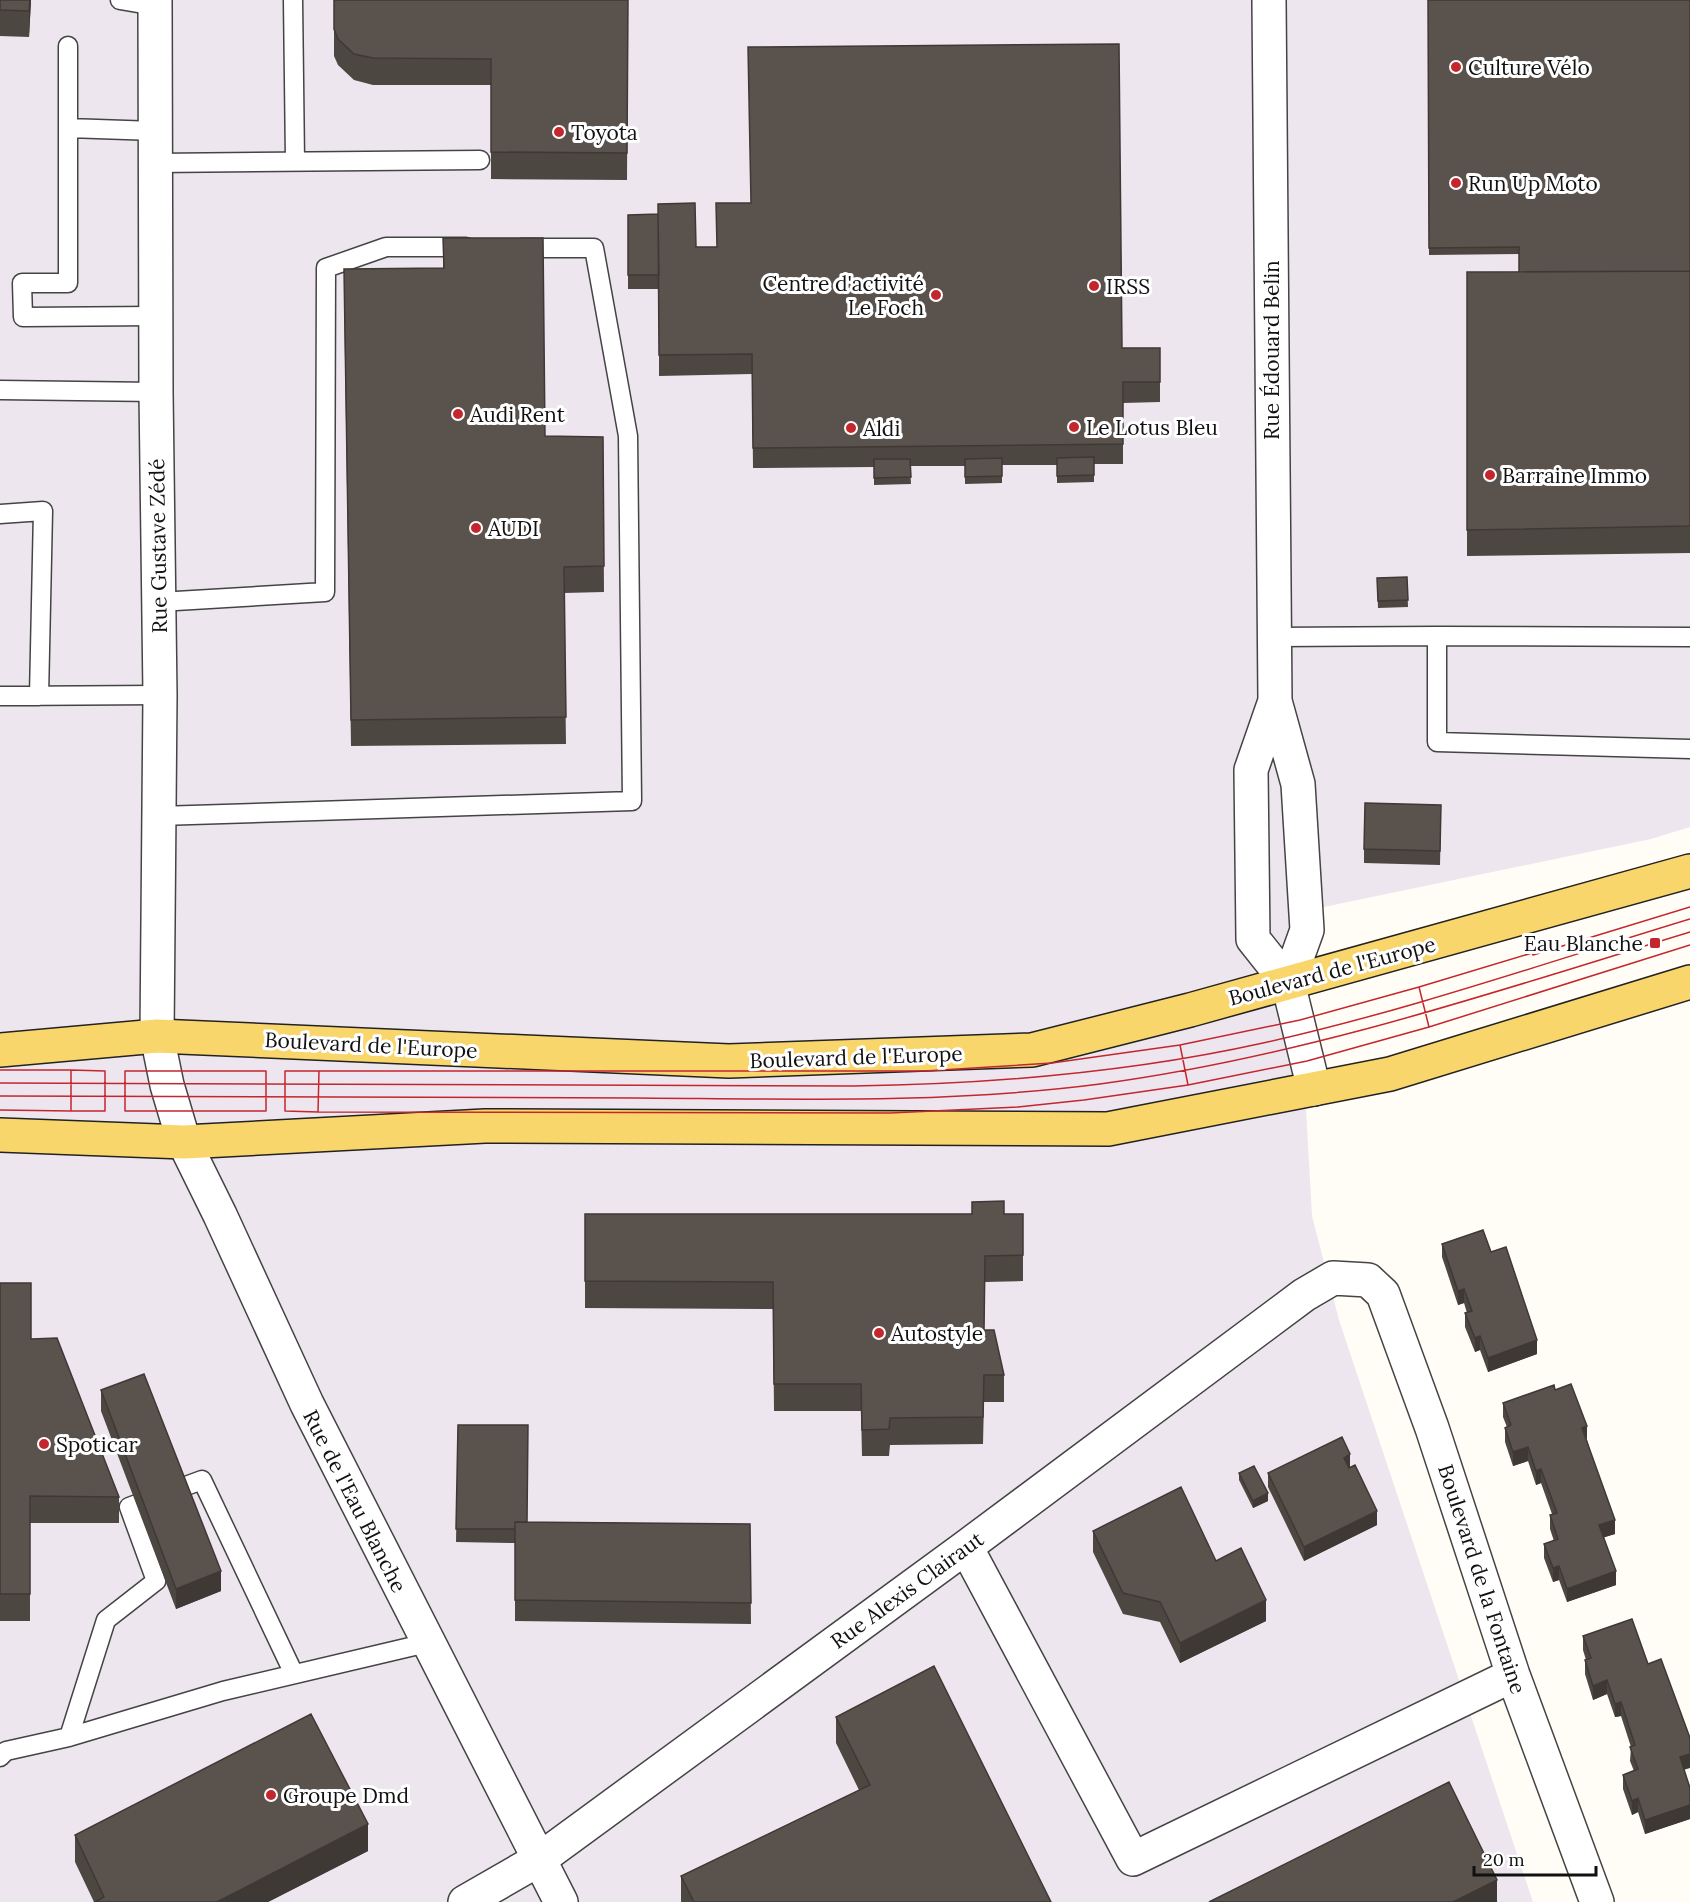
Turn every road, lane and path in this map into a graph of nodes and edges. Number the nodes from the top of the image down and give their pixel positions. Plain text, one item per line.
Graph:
1 (120, 0) edge
2 (293, 0) edge
3 (1269, 0) edge
4 (155, 3) edge
5 (68, 46) dead end
6 (68, 128) junction
7 (155, 131) junction
8 (480, 160) dead end
9 (295, 161) junction
10 (156, 163) junction
11 (478, 248) edge
12 (502, 248) edge
13 (156, 316) junction
14 (0, 390) edge
15 (156, 392) junction
16 (0, 514) edge
17 (159, 602) junction
18 (1437, 636) junction
19 (1274, 637) junction
20 (1690, 637) edge
21 (160, 695) junction
22 (0, 696) edge
23 (39, 696) junction
24 (1275, 701) junction
25 (1690, 749) edge
26 (159, 816) junction
27 (1690, 871) edge
28 (1690, 982) edge
29 (1287, 983) junction
30 (158, 1036) junction
31 (0, 1050) edge
32 (1314, 1089) junction
33 (169, 1091) joint
34 (0, 1135) edge
35 (184, 1142) junction
36 (1347, 1278) joint
37 (966, 1547) junction
38 (427, 1642) junction
39 (294, 1674) junction
40 (1513, 1675) junction
41 (69, 1737) junction
42 (0, 1757) edge
43 (540, 1859) junction
44 (465, 1902) edge
45 (561, 1902) edge
46 (1597, 1902) edge

1 - 4 lane
2 - 9 lane
3 - 19 street, Rue Édouard Belin
4 - 7 street, Rue Gustave Zédé
5 - 6 lane
6 - 7 lane
6 - 13 lane
7 - 10 street, Rue Gustave Zédé
8 - 9 lane
9 - 10 lane
10 - 13 street, Rue Gustave Zédé
11 - 17 lane
12 - 26 lane
13 - 15 street, Rue Gustave Zédé
14 - 15 lane
15 - 17 street, Rue Gustave Zédé
16 - 23 lane
17 - 21 street, Rue Gustave Zédé
18 - 19 lane
18 - 20 lane
18 - 25 lane
19 - 24 street, Rue Édouard Belin
21 - 23 lane
21 - 26 street, Rue Gustave Zédé
22 - 23 lane
24 - 29 street, Rue Édouard Belin
24 - 29 street, Rue Édouard Belin
26 - 30 street, Rue Gustave Zédé
27 - 29 main road, Boulevard de l'Europe
28 - 32 main road
29 - 30 main road, Boulevard de l'Europe
29 - 32 street, Rue Édouard Belin
30 - 31 main road, Boulevard de l'Europe
30 - 33 street, Rue Gustave Zédé
32 - 35 main road
33 - 35 street, Rue de l'Eau Blanche
34 - 35 main road
35 - 38 street, Rue de l'Eau Blanche
36 - 37 street, Rue Alexis Clairaut
36 - 40 street, Boulevard de la Fontaine
37 - 40 street
37 - 43 street, Rue Alexis Clairaut
38 - 39 lane
38 - 43 street, Rue de l'Eau Blanche
39 - 41 lane
39 - 41 lane
40 - 46 street, Boulevard de la Fontaine
41 - 42 lane
43 - 44 street, Rue Alexis Clairaut
43 - 45 street, Rue de l'Eau Blanche

